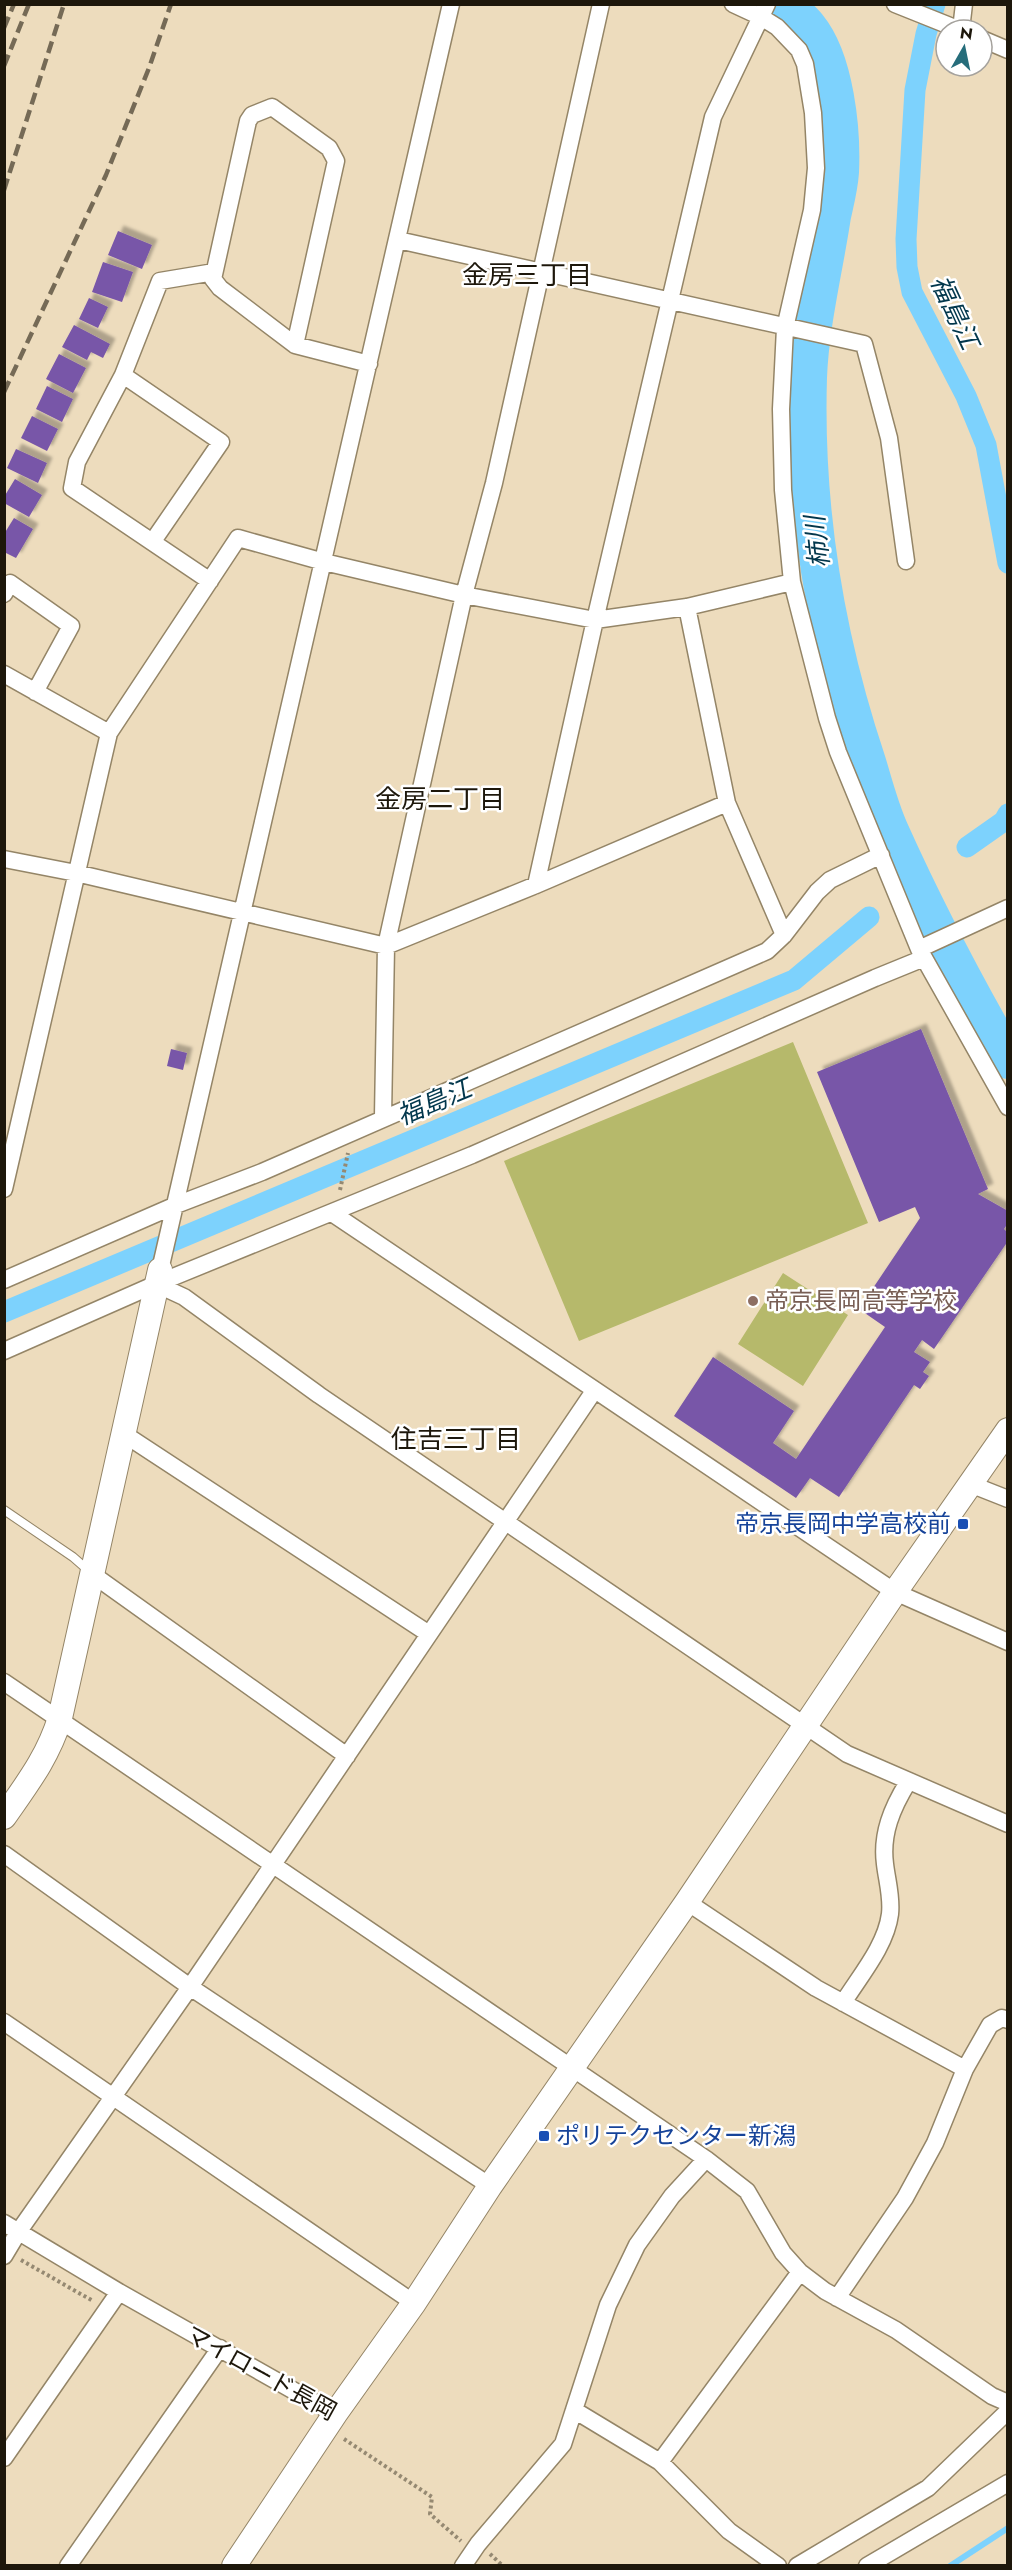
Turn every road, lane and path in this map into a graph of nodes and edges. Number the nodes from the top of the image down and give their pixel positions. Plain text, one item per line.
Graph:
1 (451, 4) edge
2 (601, 4) edge
3 (733, 4) edge
4 (901, 7) edge
5 (764, 10) edge
6 (934, 20) edge
7 (994, 44) edge
8 (1008, 50) edge
9 (398, 240) junction
10 (214, 272) junction
11 (541, 272) junction
12 (670, 301) junction
13 (790, 329) junction
14 (295, 345) junction
15 (369, 364) junction
16 (123, 375) junction
17 (153, 542) junction
18 (906, 561) dead end
19 (324, 562) junction
20 (210, 581) junction
21 (792, 582) junction
22 (4, 594) edge
23 (464, 595) junction
24 (687, 606) junction
25 (594, 620) junction
26 (4, 674) edge
27 (35, 692) junction
28 (109, 733) junction
29 (727, 802) junction
30 (881, 855) junction
31 (4, 859) edge
32 (76, 873) junction
33 (536, 885) junction
34 (1008, 908) edge
35 (241, 913) junction
36 (784, 935) junction
37 (386, 946) junction
38 (923, 951) junction
39 (1008, 1107) edge
40 (383, 1117) junction
41 (348, 1149) dead end
42 (4, 1189) edge
43 (340, 1189) dead end
44 (176, 1205) junction
45 (332, 1213) junction
46 (158, 1277) junction
47 (4, 1280) edge
48 (4, 1351) edge
49 (594, 1391) junction
50 (1008, 1430) edge
51 (124, 1434) junction
52 (970, 1484) junction
53 (1008, 1499) edge
54 (4, 1510) edge
55 (505, 1522) junction
56 (92, 1574) junction
57 (895, 1592) junction
58 (429, 1634) junction
59 (1008, 1642) edge
60 (4, 1682) edge
61 (60, 1718) junction
62 (806, 1727) junction
63 (347, 1756) junction
64 (908, 1782) junction
65 (4, 1817) edge
66 (1008, 1824) edge
67 (4, 1854) edge
68 (274, 1863) junction
69 (687, 1902) junction
70 (190, 1987) junction
71 (843, 2003) junction
72 (1008, 2020) edge
73 (4, 2022) edge
74 (573, 2066) junction
75 (965, 2069) junction
76 (115, 2097) junction
77 (706, 2158) junction
78 (490, 2186) junction
79 (12, 2227) edge
80 (6, 2254) edge
81 (800, 2272) junction
82 (118, 2292) junction
83 (837, 2298) junction
84 (414, 2303) junction
85 (106, 2309) junction
86 (220, 2348) junction
87 (1008, 2403) edge
88 (574, 2410) junction
89 (1008, 2411) edge
90 (331, 2421) junction
91 (4, 2458) edge
92 (660, 2462) junction
93 (1008, 2483) edge
94 (468, 2558) edge
95 (68, 2565) edge
96 (234, 2565) edge
97 (778, 2565) edge
98 (797, 2565) edge
99 (867, 2565) edge

1 - 9 street
2 - 11 street
3 - 5 street
4 - 6 street
5 - 12 street
5 - 13 street
7 - 8 street
9 - 11 street
9 - 15 street
10 - 14 street
10 - 14 street
10 - 16 street
11 - 12 street
11 - 23 street
12 - 13 street
12 - 25 street
13 - 18 street
13 - 21 street
14 - 15 street
15 - 19 street
16 - 17 street
16 - 17 street
17 - 20 street
19 - 20 street
19 - 23 street
19 - 35 street
20 - 28 street
21 - 24 street
21 - 30 street
22 - 27 street
23 - 25 street
23 - 37 street
24 - 25 street
24 - 29 street
25 - 33 street
26 - 27 street
27 - 28 street
28 - 32 street
29 - 33 street
29 - 36 street
30 - 36 street
30 - 38 street
31 - 32 street
32 - 35 street
32 - 42 street
33 - 37 street
34 - 38 street
35 - 37 street
35 - 44 street
36 - 40 street
37 - 40 street
38 - 39 street
38 - 45 street
40 - 44 street
41 - 43 path
44 - 46 street
44 - 47 street
45 - 46 street
45 - 49 street
46 - 48 street
46 - 51 street
46 - 55 street
49 - 55 street
49 - 57 street
50 - 52 street
51 - 56 street
51 - 58 street
52 - 53 street
52 - 57 street
54 - 56 lane
55 - 58 street
55 - 62 street
56 - 61 street
56 - 63 street
57 - 59 street
57 - 62 street
58 - 63 street
60 - 61 street
61 - 65 street
61 - 68 street
62 - 64 street
62 - 69 street
63 - 68 street
64 - 66 street
64 - 71 street
67 - 70 street
68 - 70 street
68 - 74 street
69 - 71 street
69 - 74 street
70 - 76 street
70 - 78 street
71 - 75 street
72 - 75 street
73 - 76 street
74 - 77 street
74 - 78 street
75 - 83 street
76 - 79 street
76 - 84 street
77 - 81 street
77 - 88 street
78 - 84 street
79 - 80 street
79 - 82 street
80 - 85 path
81 - 83 street
81 - 92 street
82 - 85 street
82 - 86 street
83 - 87 street
84 - 90 street
85 - 91 street
86 - 90 street
86 - 95 street
88 - 92 street
88 - 94 street
89 - 98 street
90 - 94 path, マイロード長岡
90 - 96 street
92 - 97 street
93 - 99 street

